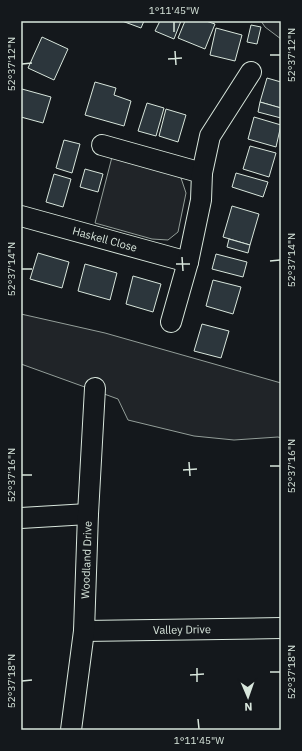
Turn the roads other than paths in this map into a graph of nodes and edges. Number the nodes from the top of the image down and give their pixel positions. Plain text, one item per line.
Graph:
1 (251, 72) dead end
2 (102, 145) dead end
3 (202, 173) junction
4 (21, 216) edge
5 (188, 262) junction
6 (171, 322) dead end
7 (95, 388) dead end
8 (88, 514) junction
9 (21, 518) edge
10 (281, 628) edge
11 (84, 631) junction
12 (71, 730) edge

1 - 3 street
2 - 3 street
3 - 5 street
4 - 5 street, Haskell Close
5 - 6 street
7 - 8 street, Woodland Drive
8 - 9 street
8 - 11 street, Woodland Drive
10 - 11 street, Valley Drive
11 - 12 street, Woodland Drive

